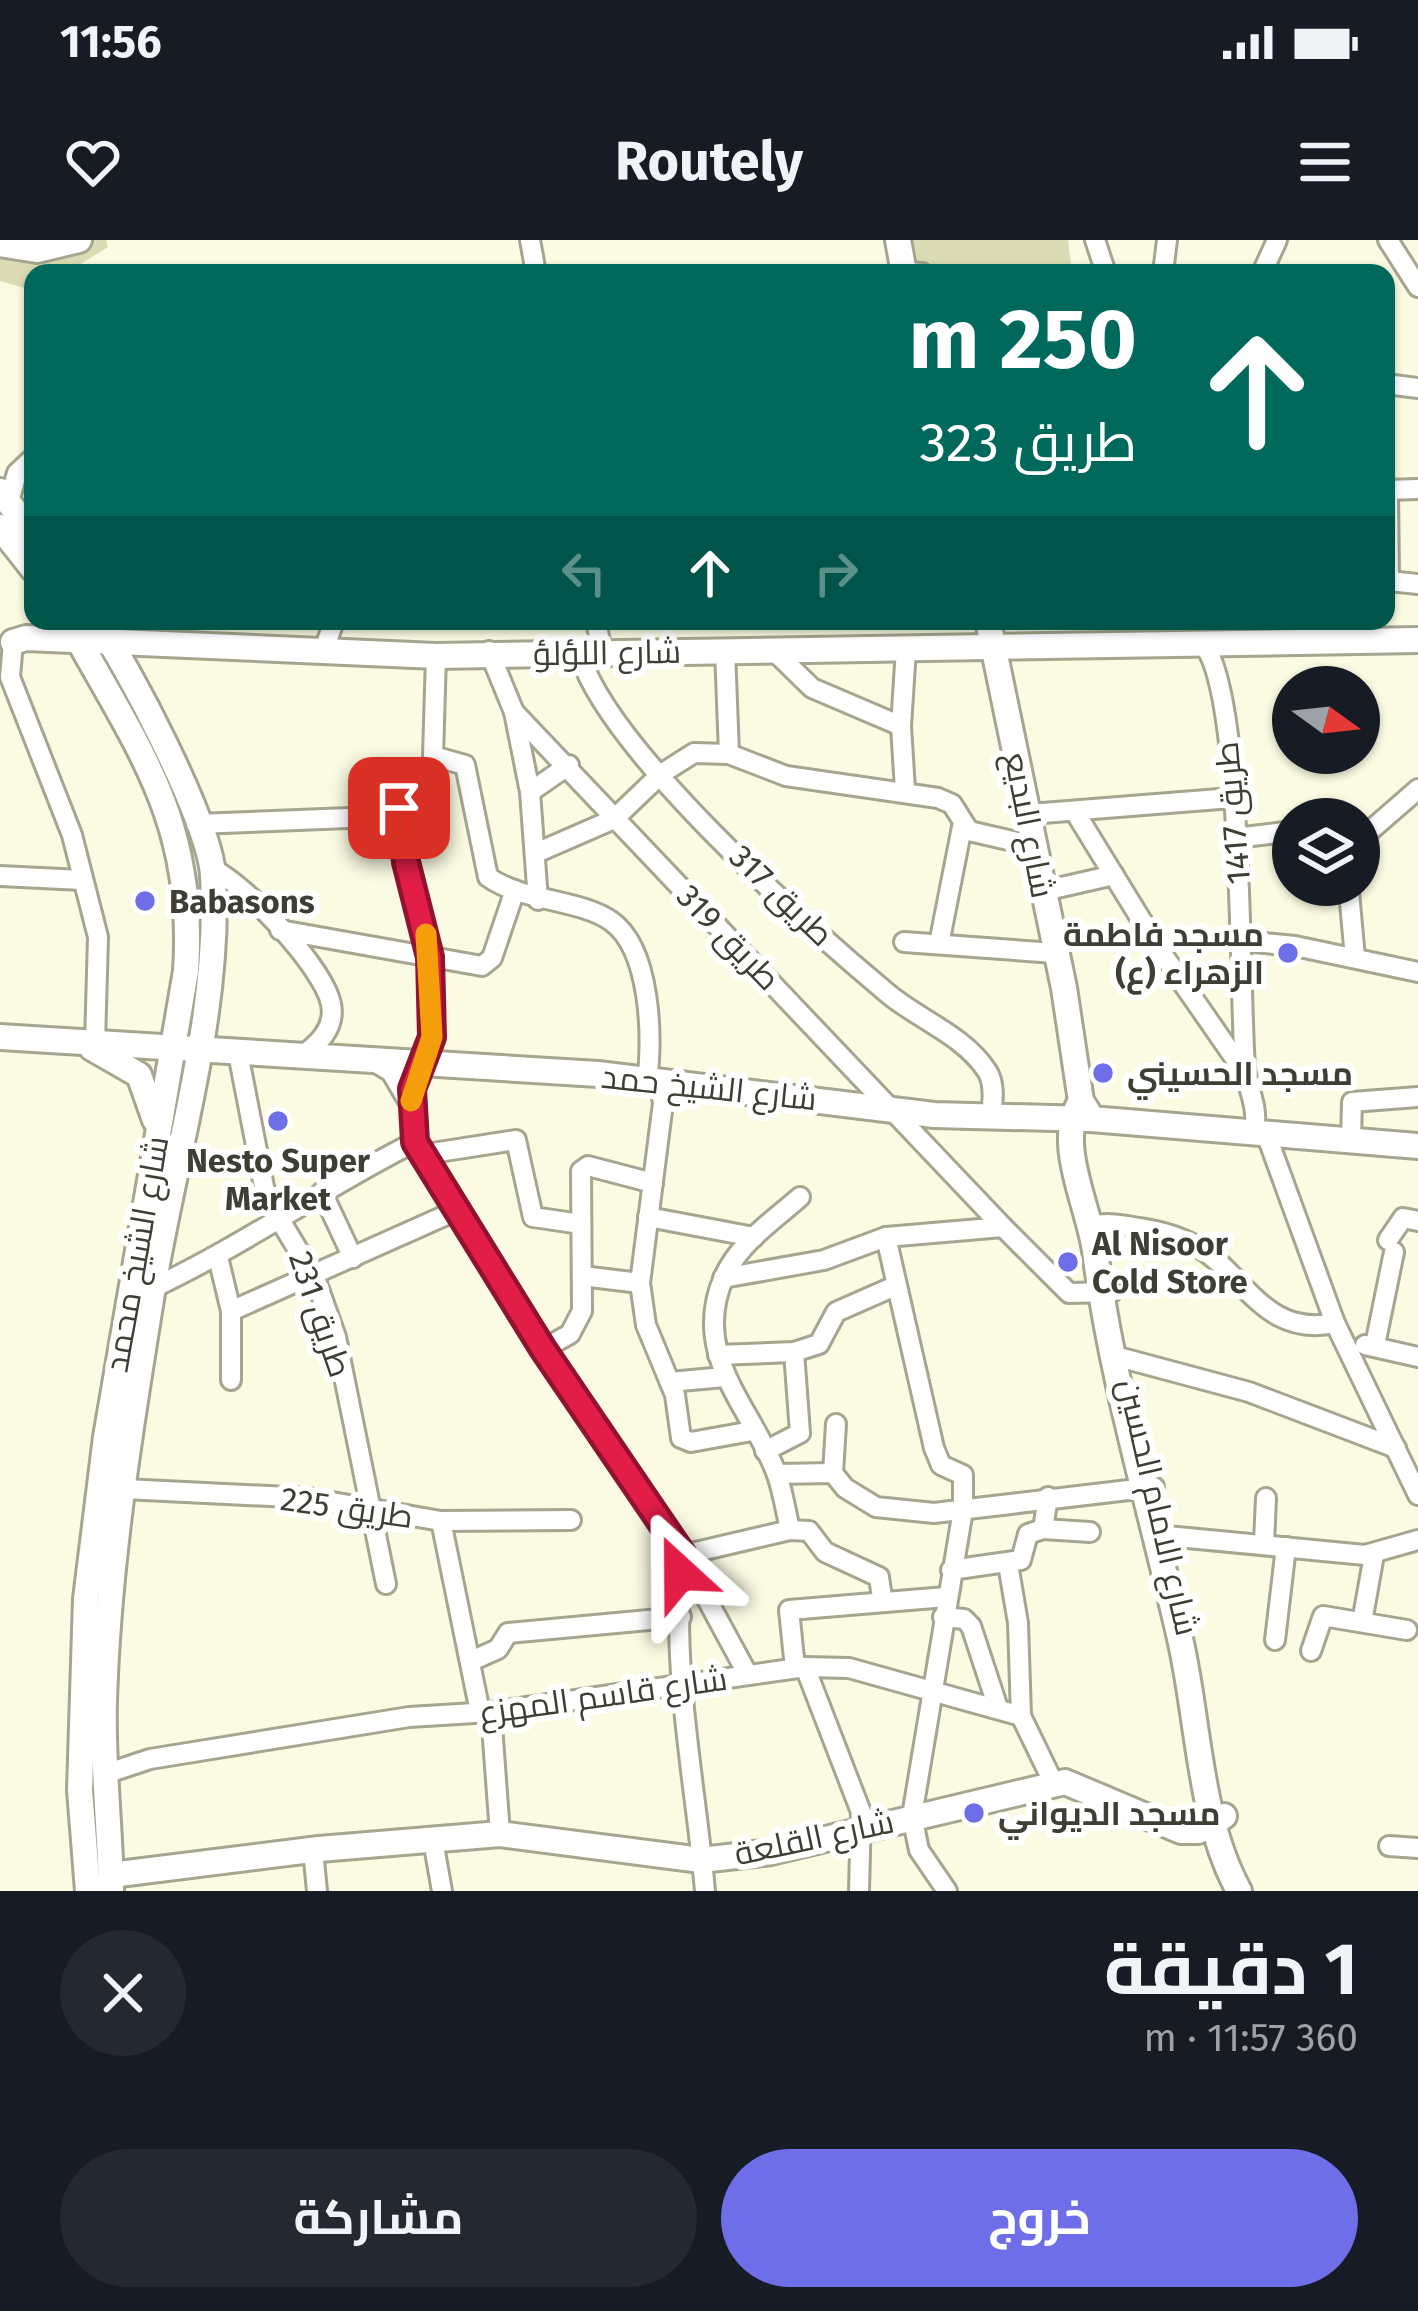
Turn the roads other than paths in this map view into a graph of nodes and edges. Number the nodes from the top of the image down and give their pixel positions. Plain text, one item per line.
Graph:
1 (79, 240) edge
2 (1388, 240) edge
3 (0, 244) edge
4 (1418, 286) edge
5 (24, 466) edge
6 (4, 496) edge
7 (24, 523) edge
8 (0, 527) edge
9 (24, 558) edge
10 (102, 630) edge
11 (331, 630) edge
12 (595, 630) edge
13 (985, 630) edge
14 (991, 630) edge
15 (996, 630) edge
16 (1198, 635) edge
17 (13, 640) edge
18 (1418, 640) edge
19 (79, 641) edge
20 (1022, 643) junction
21 (906, 649) junction
22 (725, 650) junction
23 (773, 650) junction
24 (489, 651) junction
25 (117, 652) junction
26 (323, 653) junction
27 (436, 656) junction
28 (591, 656) junction
29 (999, 675) junction
30 (514, 712) junction
31 (901, 726) junction
32 (729, 754) junction
33 (569, 765) junction
34 (661, 774) junction
35 (1418, 789) edge
36 (905, 790) junction
37 (530, 792) junction
38 (1232, 798) junction
39 (1075, 812) junction
40 (1030, 814) junction
41 (1380, 818) edge
42 (614, 819) junction
43 (196, 824) junction
44 (962, 827) junction
45 (1272, 834) edge
46 (1236, 838) junction
47 (1034, 846) junction
48 (536, 853) junction
49 (213, 869) junction
50 (1114, 875) junction
51 (0, 876) edge
52 (82, 880) junction
53 (515, 890) junction
54 (1044, 891) junction
55 (538, 900) junction
56 (1350, 906) edge
57 (280, 930) junction
58 (1243, 941) junction
59 (904, 942) dead end
60 (939, 944) junction
61 (1055, 953) junction
62 (430, 957) junction
63 (1355, 958) junction
64 (1418, 972) edge
65 (0, 1037) edge
66 (84, 1043) junction
67 (185, 1046) junction
68 (238, 1053) junction
69 (299, 1058) junction
70 (368, 1058) junction
71 (422, 1064) junction
72 (1245, 1073) junction
73 (653, 1081) junction
74 (1418, 1097) edge
75 (411, 1106) junction
76 (889, 1110) junction
77 (1082, 1113) junction
78 (934, 1114) junction
79 (991, 1115) junction
80 (1259, 1131) junction
81 (156, 1132) junction
82 (1351, 1141) junction
83 (1418, 1146) edge
84 (421, 1148) junction
85 (931, 1150) junction
86 (653, 1183) junction
87 (322, 1192) junction
88 (800, 1197) dead end
89 (460, 1209) junction
90 (648, 1217) junction
91 (280, 1220) junction
92 (1418, 1220) edge
93 (581, 1224) junction
94 (1097, 1224) junction
95 (1003, 1228) junction
96 (754, 1237) junction
97 (886, 1237) junction
98 (218, 1257) junction
99 (353, 1258) junction
100 (582, 1276) junction
101 (314, 1278) junction
102 (723, 1278) junction
103 (640, 1283) junction
104 (895, 1286) junction
105 (153, 1288) junction
106 (1106, 1293) junction
107 (231, 1311) junction
108 (1335, 1323) junction
109 (1347, 1345) junction
110 (1375, 1345) junction
111 (543, 1349) junction
112 (794, 1352) junction
113 (718, 1355) junction
114 (1118, 1356) junction
115 (1418, 1357) edge
116 (724, 1377) junction
117 (231, 1380) dead end
118 (670, 1382) junction
119 (836, 1424) dead end
120 (752, 1431) junction
121 (1396, 1448) junction
122 (765, 1451) junction
123 (833, 1473) junction
124 (777, 1474) junction
125 (1149, 1488) junction
126 (124, 1490) junction
127 (1418, 1495) edge
128 (1048, 1497) junction
129 (1266, 1498) dead end
130 (367, 1504) junction
131 (962, 1510) junction
132 (571, 1520) dead end
133 (441, 1521) junction
134 (1043, 1529) junction
135 (790, 1530) junction
136 (1090, 1532) dead end
137 (1162, 1532) junction
138 (1418, 1540) edge
139 (1264, 1543) junction
140 (1286, 1546) junction
141 (683, 1555) junction
142 (1374, 1555) junction
143 (1009, 1564) junction
144 (951, 1570) junction
145 (386, 1584) dead end
146 (946, 1597) junction
147 (882, 1598) junction
148 (681, 1616) junction
149 (943, 1617) junction
150 (1362, 1622) junction
151 (1407, 1630) dead end
152 (1275, 1640) dead end
153 (1311, 1651) dead end
154 (471, 1660) junction
155 (800, 1668) junction
156 (748, 1675) junction
157 (686, 1686) junction
158 (932, 1694) junction
159 (998, 1708) junction
160 (485, 1712) junction
161 (1021, 1716) junction
162 (108, 1773) junction
163 (1054, 1784) junction
164 (912, 1816) junction
165 (1219, 1820) junction
166 (862, 1828) junction
167 (500, 1834) junction
168 (433, 1840) junction
169 (1225, 1846) junction
170 (1389, 1846) dead end
171 (1418, 1848) edge
172 (314, 1850) junction
173 (701, 1860) junction
174 (111, 1883) edge
175 (88, 1891) edge
176 (317, 1891) edge
177 (442, 1891) edge
178 (705, 1891) edge
179 (859, 1891) edge
180 (947, 1891) edge
181 (1240, 1891) edge
182 (1257, 1891) edge

1 - 3 street
2 - 4 street
5 - 6 street
6 - 7 street
8 - 9 street
10 - 25 street, شارع الشيخ محمد
11 - 26 street
12 - 28 street, طريق 317
13 - 21 street, شارع اللؤلؤ
14 - 29 street, شارع البديع
15 - 20 street, شارع اللؤلؤ
16 - 18 street, شارع اللؤلؤ
16 - 20 street, شارع اللؤلؤ
16 - 38 street, طريق 1417
17 - 19 street, شارع اللؤلؤ
17 - 52 street
19 - 25 street, شارع اللؤلؤ
19 - 67 street, شارع الشيخ محمد
20 - 29 street
21 - 23 street, شارع اللؤلؤ
21 - 31 street
22 - 23 street, شارع اللؤلؤ
22 - 28 street, شارع اللؤلؤ
22 - 32 street
23 - 31 street
24 - 27 street, شارع اللؤلؤ
24 - 28 street, شارع اللؤلؤ
24 - 30 street, طريق 319
25 - 26 street, شارع اللؤلؤ
25 - 43 street, شارع الشيخ محمد
26 - 27 street, شارع اللؤلؤ
27 - 53 street
28 - 34 street, طريق 317
29 - 40 street, شارع البديع
30 - 33 street, طريق 319
30 - 37 street, طريق 319
31 - 36 street
32 - 34 street
32 - 36 street
33 - 37 street
33 - 42 street, طريق 319
34 - 42 street
34 - 79 street, طريق 317
35 - 41 street
36 - 44 street
37 - 48 street, طريق 319
38 - 39 street
38 - 46 street, طريق 1417
39 - 40 street
39 - 50 street
40 - 47 street, شارع البديع
42 - 48 street
42 - 76 street, طريق 319
43 - 49 street, شارع الشيخ محمد
43 - 62 street
44 - 47 street
44 - 60 street
45 - 46 street
46 - 58 street, طريق 1417
47 - 54 street, شارع البديع
48 - 55 street, طريق 319
49 - 57 street
49 - 67 street, شارع الشيخ محمد
50 - 54 street
50 - 72 street
51 - 52 street
52 - 66 street
53 - 55 street
53 - 62 street
54 - 61 street, شارع البديع
55 - 73 street
56 - 63 street
57 - 62 street
57 - 69 street
58 - 63 street
58 - 72 street, طريق 1417
59 - 60 street
60 - 61 street
61 - 77 street, شارع البديع
62 - 71 street
63 - 64 street
65 - 66 street, شارع الشيخ حمد
66 - 67 street, شارع الشيخ حمد
66 - 81 street
67 - 68 street, شارع الشيخ حمد
67 - 81 street, شارع الشيخ محمد
67 - 105 street, شارع الشيخ محمد
68 - 69 street, شارع الشيخ حمد
68 - 91 street, طريق 231
69 - 70 street, شارع الشيخ حمد
70 - 71 street, شارع الشيخ حمد
70 - 75 street
71 - 73 street, شارع الشيخ حمد
71 - 75 street
72 - 80 street, طريق 1417
73 - 76 street, شارع الشيخ حمد
73 - 86 street
74 - 82 street
75 - 84 street
76 - 78 street, شارع الشيخ حمد
76 - 85 street, طريق 319
77 - 79 street, شارع الشيخ حمد
77 - 80 street, شارع الشيخ حمد
77 - 94 street, شارع الامام الحسين
78 - 79 street, شارع الشيخ حمد
78 - 85 street
80 - 82 street, شارع الشيخ حمد
80 - 108 street, طريق 1417
81 - 175 street, شارع الشيخ محمد
82 - 83 street, شارع الشيخ حمد
84 - 87 street
84 - 89 street
84 - 93 street
85 - 95 street, طريق 319
86 - 90 street
86 - 93 street
87 - 91 street
87 - 99 street
88 - 96 street
89 - 99 street
89 - 111 street
90 - 96 street
90 - 103 street
91 - 98 street
91 - 101 street, طريق 231
92 - 110 street
93 - 100 street
94 - 106 street, شارع الامام الحسين
94 - 108 street
95 - 97 street
95 - 106 street, طريق 319
96 - 102 street
97 - 102 street
97 - 104 street
98 - 105 street
98 - 107 street
99 - 101 street
100 - 103 street
100 - 111 street
101 - 107 street
101 - 130 street, طريق 231
102 - 113 street
103 - 118 street
104 - 112 street
104 - 131 street
105 - 126 street, شارع الشيخ محمد
106 - 114 street, شارع الامام الحسين
107 - 117 street
108 - 109 street, طريق 1417
109 - 110 street
109 - 121 street, طريق 1417
110 - 115 street
111 - 141 street
112 - 113 street
112 - 122 street
113 - 116 street
114 - 121 street
114 - 125 street, شارع الامام الحسين
116 - 118 street
116 - 120 street
118 - 120 street
119 - 123 street
120 - 122 street
121 - 127 street, طريق 1417
122 - 124 street
123 - 124 street
123 - 131 street
124 - 135 street
125 - 128 street
125 - 137 street, شارع الامام الحسين
126 - 130 street, طريق 225
126 - 162 street, شارع الشيخ محمد
128 - 131 street
128 - 134 street
129 - 139 street
130 - 133 street, طريق 225
130 - 145 street, طريق 231
131 - 144 street
132 - 133 street, طريق 225
133 - 154 street
134 - 136 street
134 - 143 street
135 - 141 street
135 - 147 street
137 - 139 street
137 - 165 street, شارع الامام الحسين
138 - 142 street
139 - 140 street
140 - 142 street
140 - 152 street
141 - 148 street
141 - 156 street
142 - 150 street
143 - 144 street
143 - 161 street
144 - 146 street
146 - 147 street
146 - 149 street
147 - 155 street
148 - 154 street
148 - 157 street
149 - 158 street
149 - 159 street
150 - 151 street
150 - 153 street
154 - 160 street
155 - 156 street, شارع قاسم المهزع
155 - 158 street, شارع قاسم المهزع
155 - 166 street
156 - 157 street, شارع قاسم المهزع
157 - 160 street, شارع قاسم المهزع
157 - 173 street
158 - 159 street, شارع قاسم المهزع
158 - 164 street
159 - 161 street, شارع قاسم المهزع
160 - 162 street, شارع قاسم المهزع
160 - 167 street
161 - 163 street
162 - 174 street, شارع الشيخ محمد
163 - 164 street, شارع القلعة
163 - 165 street
163 - 169 street
164 - 166 street, شارع القلعة
164 - 180 street
165 - 169 street, شارع الامام الحسين
166 - 173 street, شارع القلعة
166 - 179 street
167 - 168 street, شارع القلعة
167 - 173 street, شارع القلعة
168 - 172 street, شارع القلعة
168 - 177 street
169 - 181 street, شارع الامام الحسين
169 - 182 street, شارع الامام الحسين
170 - 171 street
172 - 174 street, شارع القلعة
172 - 176 street
173 - 178 street

